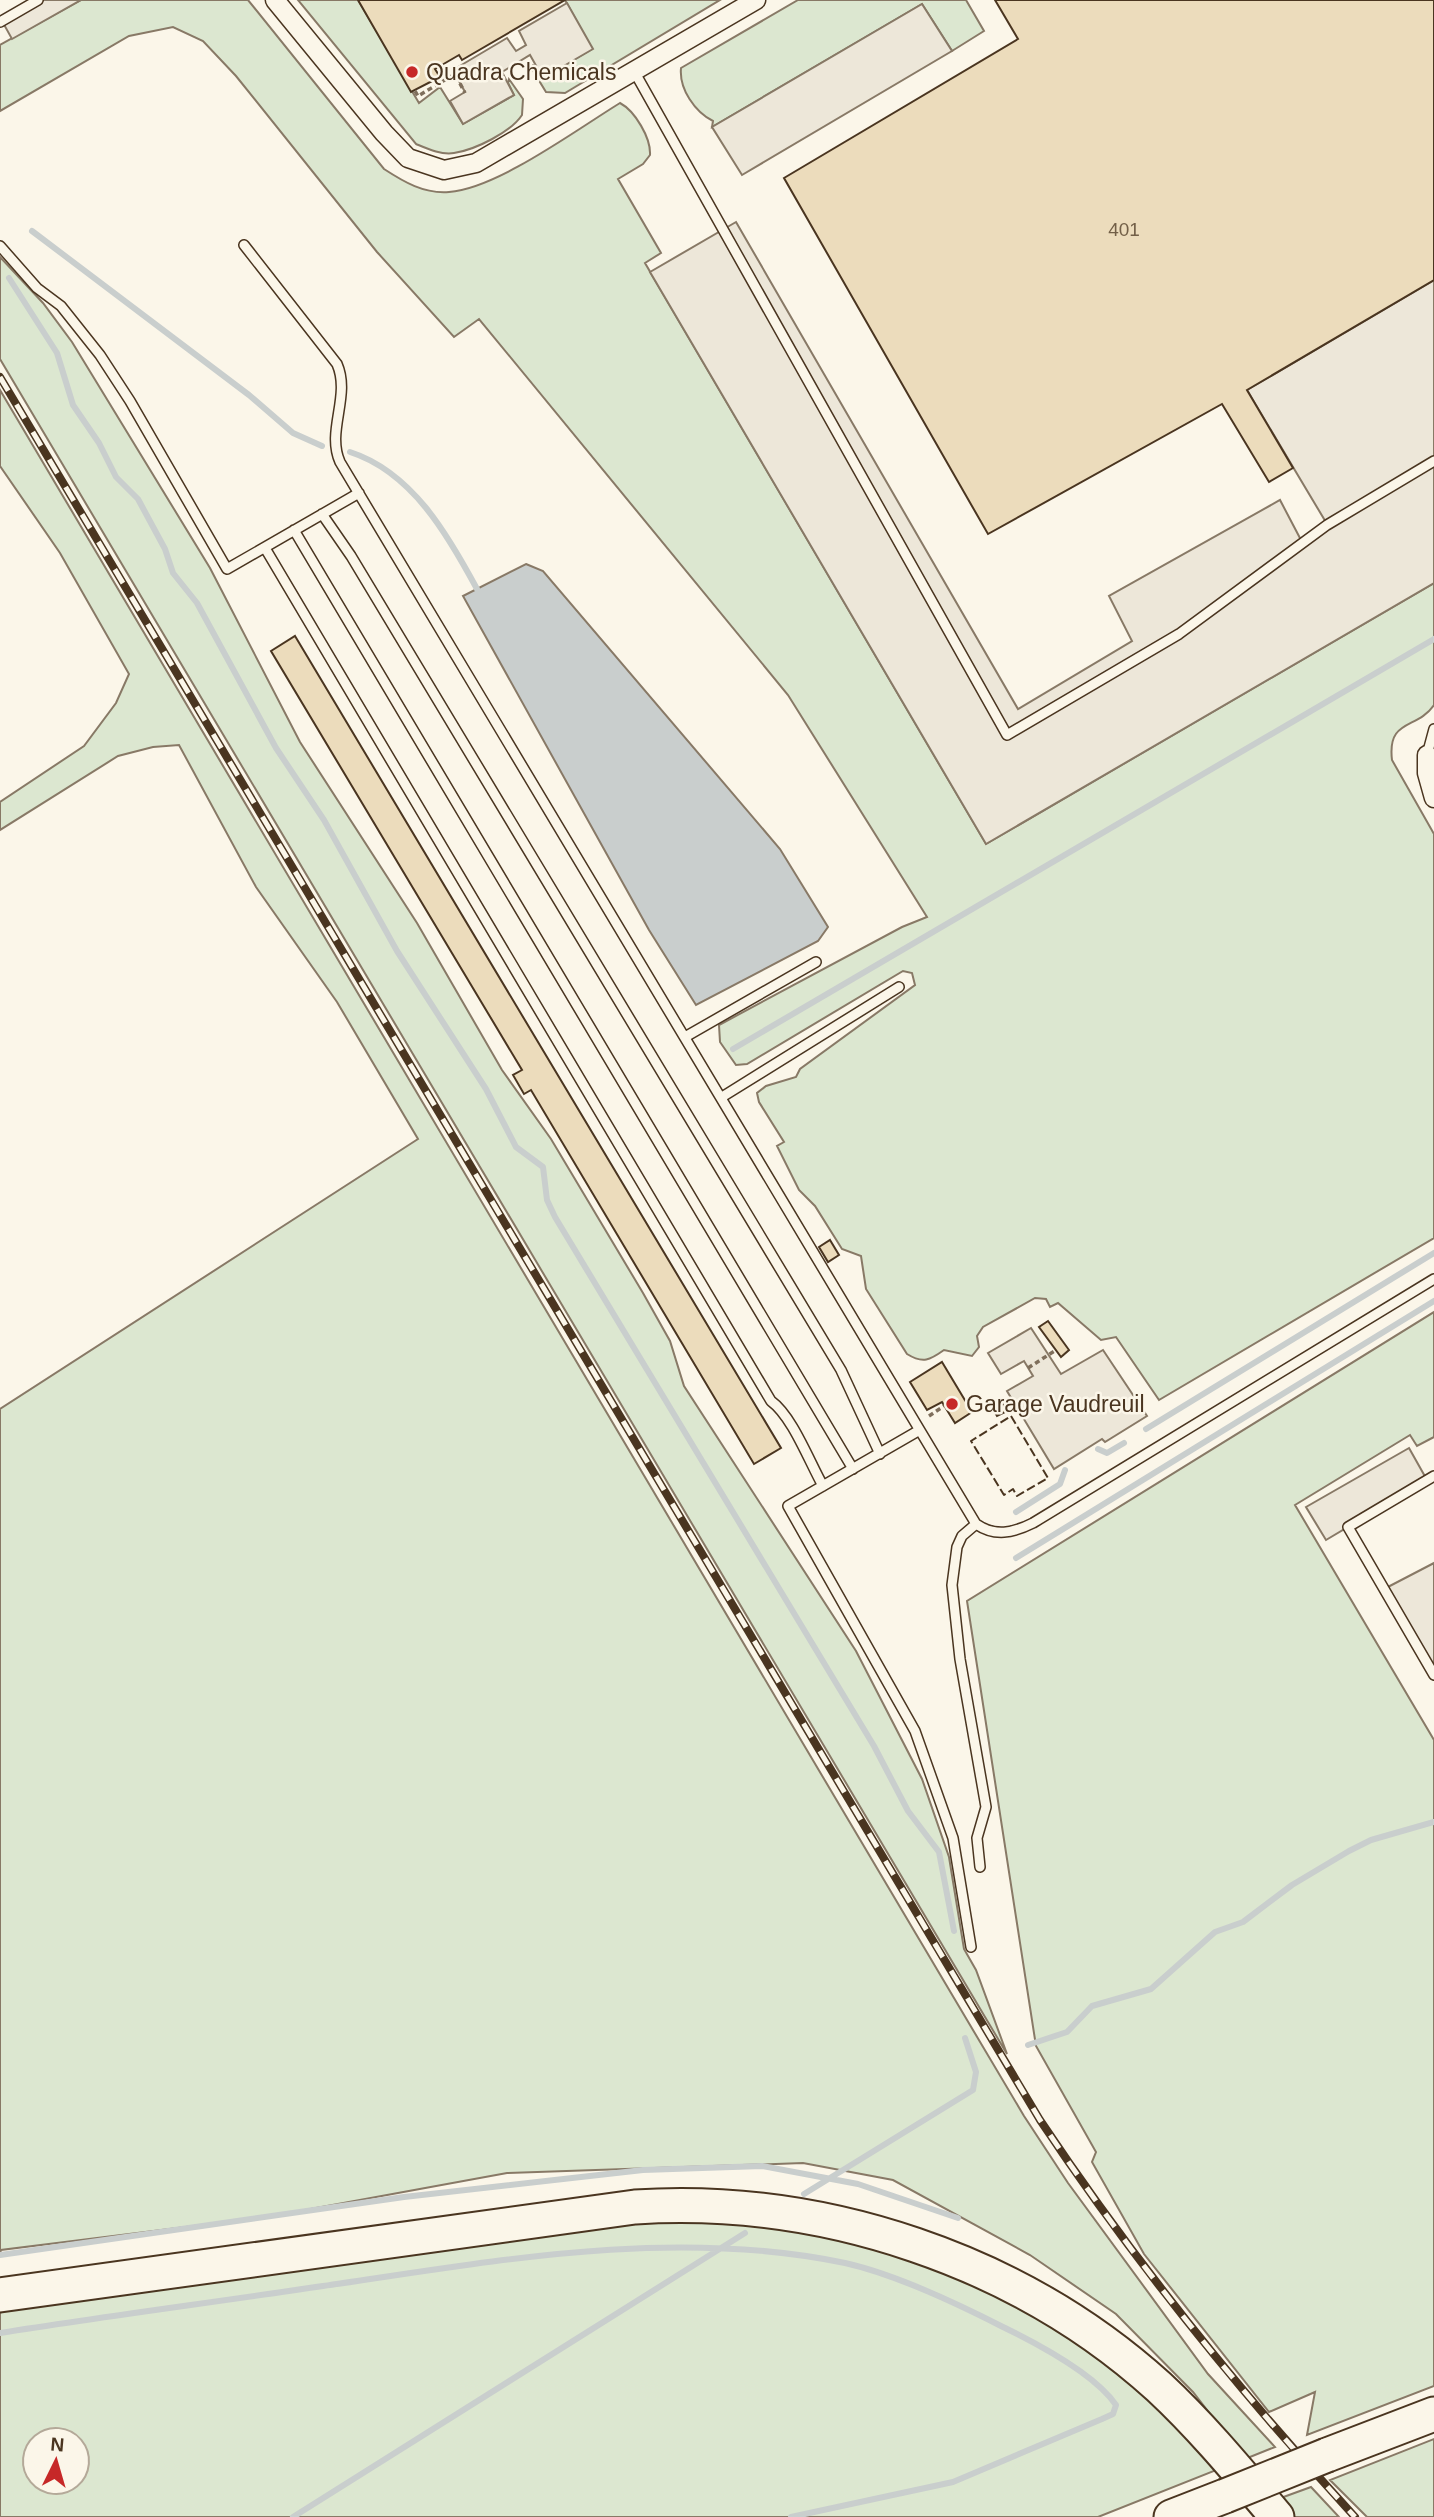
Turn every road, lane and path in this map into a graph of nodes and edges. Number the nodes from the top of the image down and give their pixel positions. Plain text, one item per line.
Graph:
1 (38, 0) edge
2 (275, 0) edge
3 (756, 0) edge
4 (0, 23) edge
5 (634, 71) junction
6 (415, 90) dead end
7 (465, 93) dead end
8 (244, 245) dead end
9 (0, 246) edge
10 (1434, 461) edge
11 (359, 493) junction
12 (322, 514) junction
13 (295, 530) junction
14 (265, 548) junction
15 (1434, 729) edge
16 (1427, 755) joint
17 (1434, 798) edge
18 (816, 962) dead end
19 (899, 987) dead end
20 (685, 1037) junction
21 (722, 1097) junction
22 (1434, 1279) edge
23 (1056, 1350) dead end
24 (1028, 1368) dead end
25 (944, 1406) dead end
26 (929, 1415) dead end
27 (918, 1431) junction
28 (880, 1454) junction
29 (853, 1469) junction
30 (1434, 1476) edge
31 (823, 1486) junction
32 (976, 1524) junction
33 (1434, 1675) edge
34 (980, 1867) dead end
35 (971, 1947) dead end
36 (0, 2295) edge
37 (1434, 2414) edge
38 (1171, 2517) edge
39 (1277, 2517) edge

1 - 4 lane
2 - 5 street
3 - 5 street
5 - 10 lane
6 - 7 path
8 - 11 lane
9 - 14 lane
11 - 12 lane
11 - 20 lane
12 - 13 lane
12 - 28 lane
13 - 14 lane
13 - 29 lane
14 - 31 lane
15 - 16 lane
16 - 17 street
18 - 20 lane
19 - 21 lane
20 - 21 lane
21 - 27 lane
22 - 32 lane
23 - 24 path
25 - 26 path
27 - 28 lane
27 - 32 lane
28 - 29 lane
29 - 31 lane
30 - 33 lane
31 - 35 lane
32 - 34 lane
36 - 39 highway
37 - 38 highway, bridge

